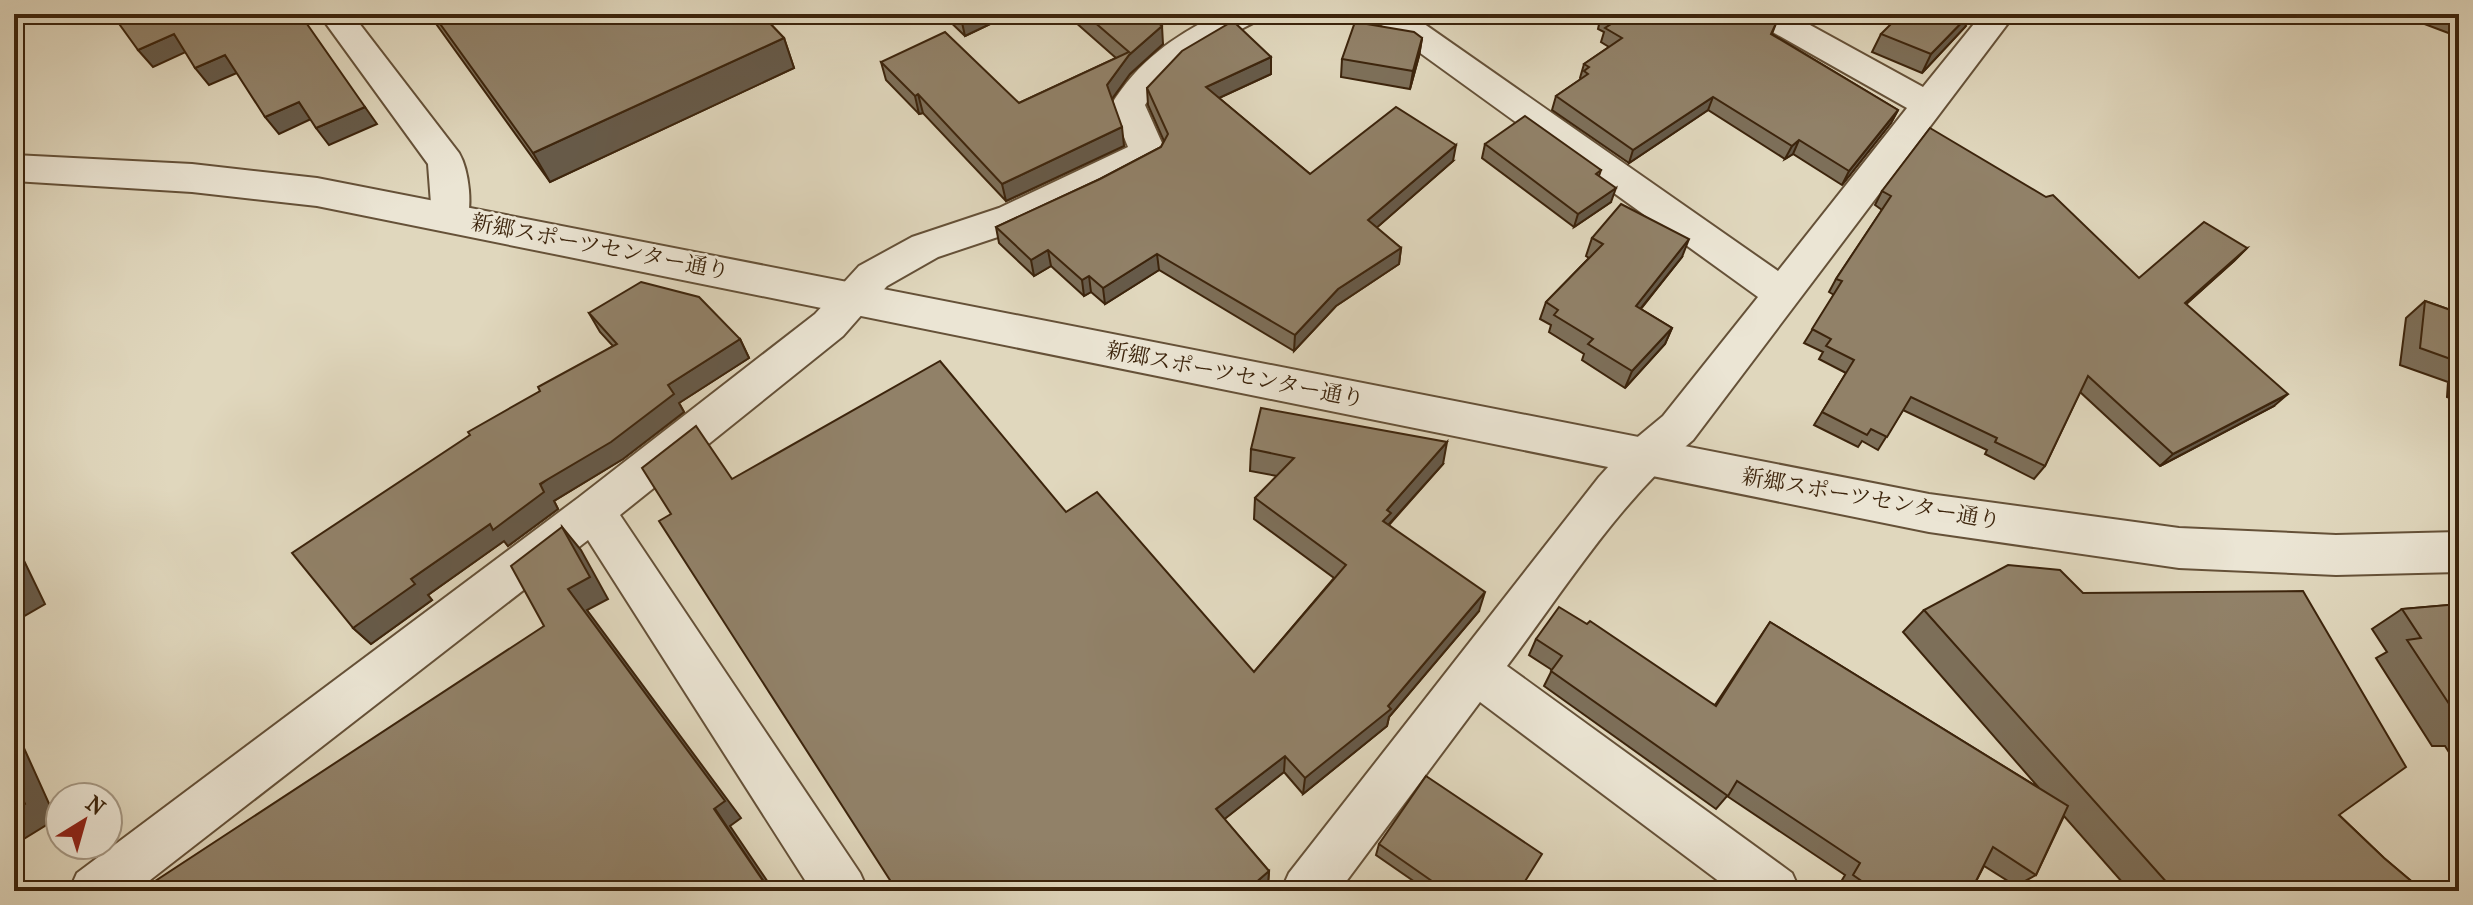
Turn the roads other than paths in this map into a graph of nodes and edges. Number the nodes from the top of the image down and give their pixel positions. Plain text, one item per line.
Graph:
1 (335, 14) edge
2 (1245, 14) edge
3 (1388, 14) edge
4 (1765, 14) edge
5 (1999, 14) edge
6 (1928, 105) junction
7 (14, 168) edge
8 (451, 217) junction
9 (1781, 293) junction
10 (852, 297) junction
11 (1643, 457) junction
12 (593, 511) junction
13 (2459, 552) edge
14 (1476, 671) junction
15 (95, 891) edge
16 (842, 891) edge
17 (1307, 891) edge
18 (1774, 891) edge

1 - 8 street
2 - 10 street
3 - 9 street
4 - 6 street
5 - 6 street
6 - 9 street
7 - 8 street, 新郷スポーツセンター通り
8 - 10 street, 新郷スポーツセンター通り
9 - 11 street
10 - 11 street, 新郷スポーツセンター通り
10 - 12 street
11 - 13 street, 新郷スポーツセンター通り
11 - 14 street
12 - 15 street
12 - 16 street
14 - 17 street
14 - 18 street

